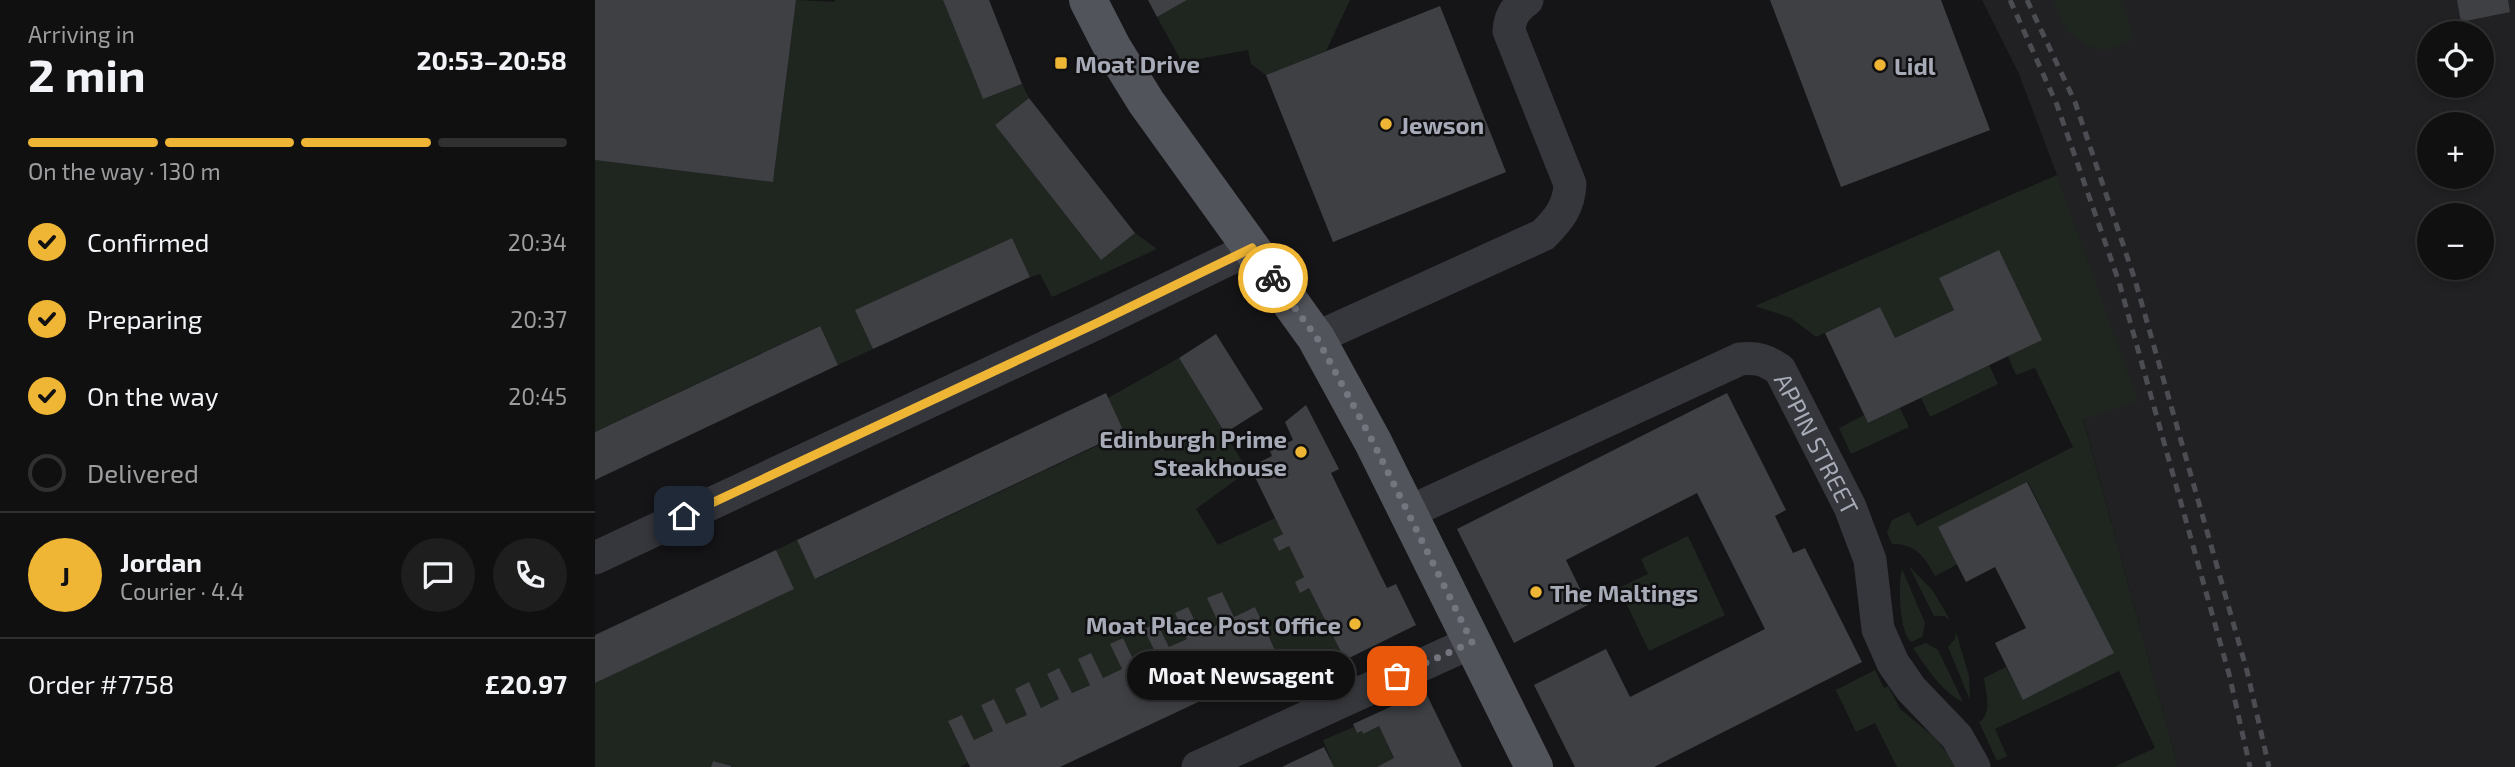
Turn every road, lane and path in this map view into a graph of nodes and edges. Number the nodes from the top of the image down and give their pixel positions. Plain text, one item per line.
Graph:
1 (1089, 0) edge
2 (1527, 0) edge
3 (1252, 248) junction
4 (1317, 338) junction
5 (1407, 513) junction
6 (595, 558) edge
7 (1472, 642) junction
8 (1198, 767) edge
9 (1534, 767) edge
10 (1974, 767) edge

1 - 3 main road
2 - 4 street
3 - 4 main road
3 - 6 street
4 - 5 main road
5 - 7 main road
5 - 10 street, APPIN STREET
7 - 8 street
7 - 9 main road

